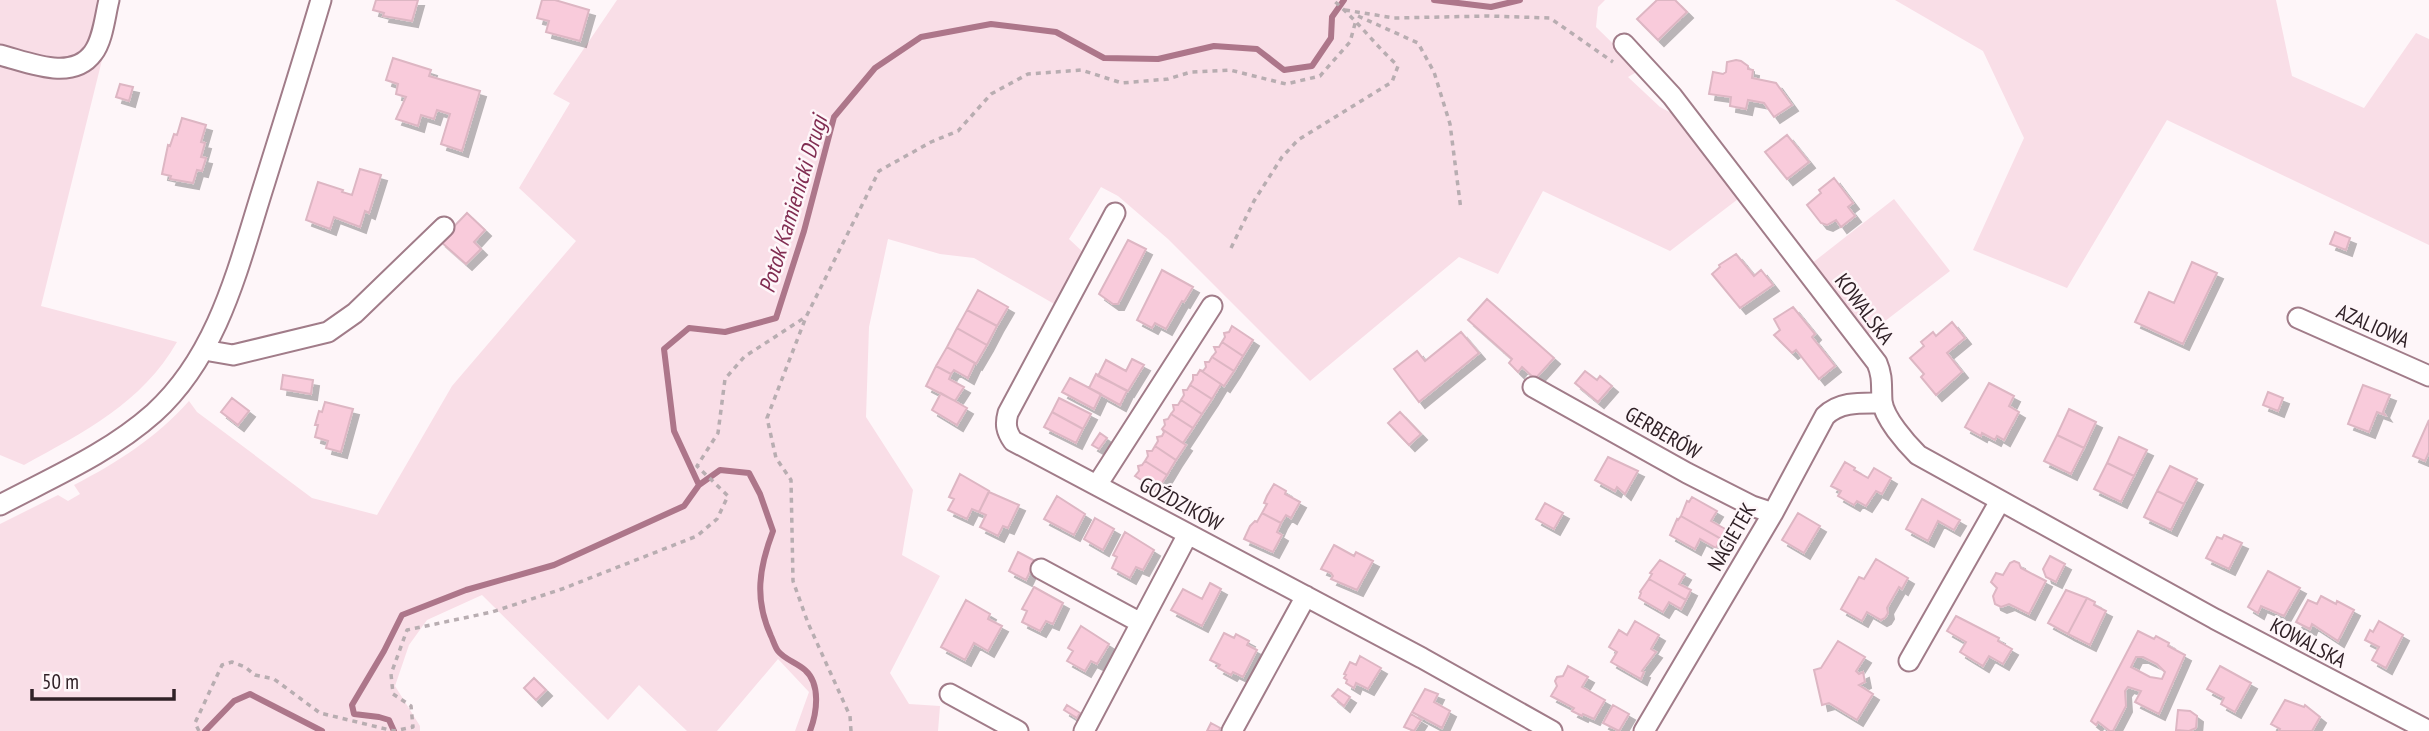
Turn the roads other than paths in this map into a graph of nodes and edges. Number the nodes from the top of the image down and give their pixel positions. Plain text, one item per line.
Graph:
1 (109, 0) edge
2 (321, 0) edge
3 (1624, 44) dead end
4 (0, 55) edge
5 (1115, 213) dead end
6 (444, 227) dead end
7 (1212, 306) dead end
8 (2298, 318) dead end
9 (204, 350) junction
10 (2429, 376) edge
11 (1533, 387) dead end
12 (1882, 403) junction
13 (1097, 485) junction
14 (2000, 501) junction
15 (0, 505) edge
16 (1773, 513) junction
17 (1188, 534) junction
18 (1041, 569) dead end
19 (1306, 596) junction
20 (1141, 623) junction
21 (1909, 661) dead end
22 (950, 694) dead end
23 (1018, 731) edge
24 (1084, 731) edge
25 (1232, 731) edge
26 (1552, 731) edge
27 (1644, 731) edge
28 (2429, 731) edge

1 - 4 street
2 - 9 street
3 - 12 street, KOWALSKA
5 - 13 street, GOŹDZIKÓW
6 - 9 street
7 - 13 street
8 - 10 street, AZALIOWA
9 - 15 street
11 - 16 street, GERBERÓW
12 - 14 street, KOWALSKA
12 - 16 street, NAGIETEK
13 - 17 street, GOŹDZIKÓW
14 - 21 street
14 - 28 street, KOWALSKA
16 - 27 street, NAGIETEK
17 - 19 street, GOŹDZIKÓW
17 - 20 street
18 - 20 street
19 - 25 street
19 - 26 street, GOŹDZIKÓW
20 - 24 street
22 - 23 street

